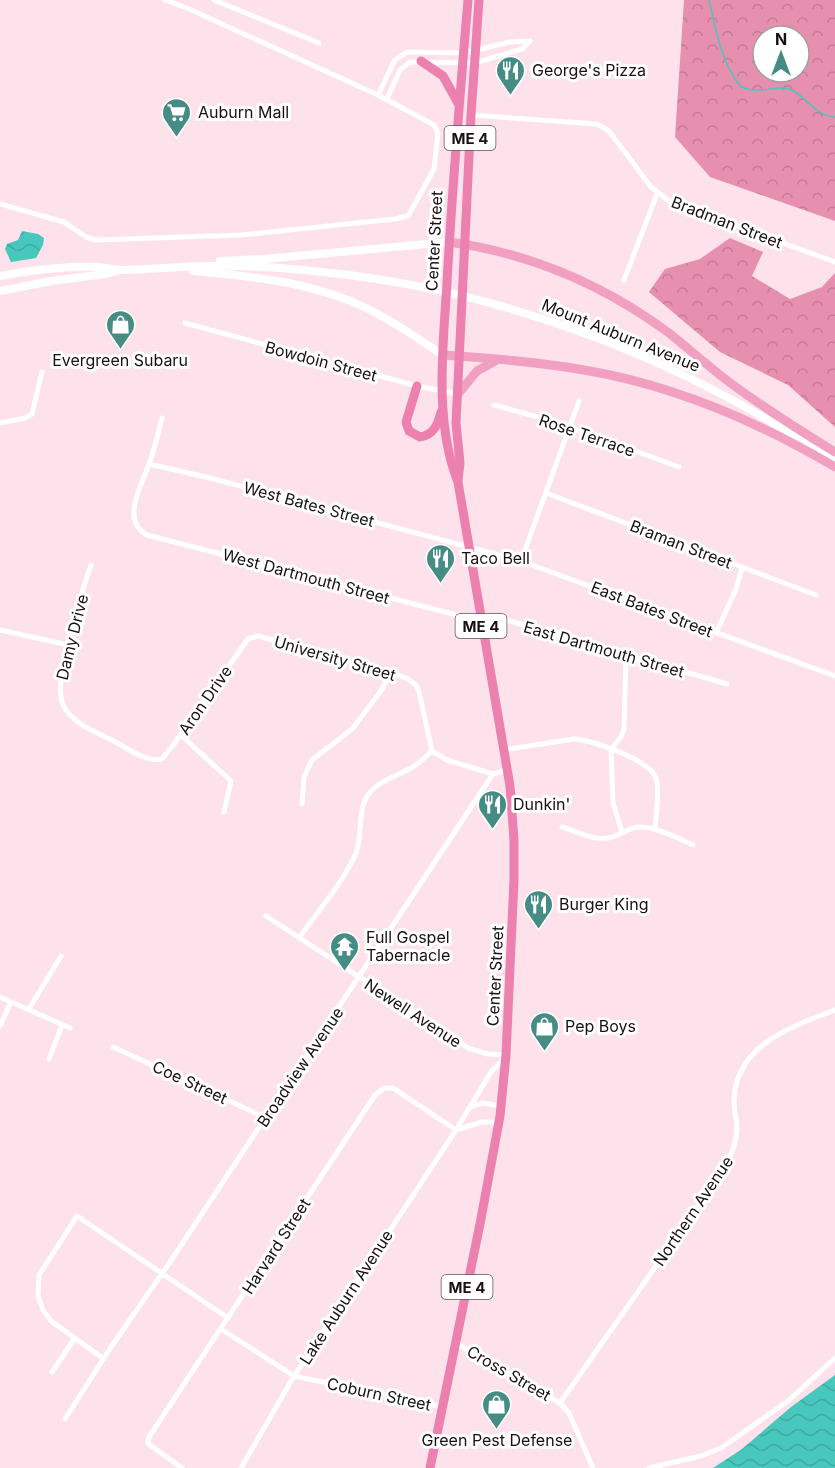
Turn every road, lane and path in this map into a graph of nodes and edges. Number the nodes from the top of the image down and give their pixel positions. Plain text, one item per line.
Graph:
1 (165, 0) edge
2 (214, 0) edge
3 (468, 0) edge
4 (479, 0) edge
5 (319, 43) dead end
6 (476, 50) junction
7 (464, 53) junction
8 (421, 61) junction
9 (475, 63) junction
10 (463, 64) junction
11 (378, 95) junction
12 (387, 99) junction
13 (459, 104) junction
14 (471, 115) junction
15 (657, 194) junction
16 (0, 204) edge
17 (466, 225) junction
18 (449, 242) junction
19 (465, 244) junction
20 (487, 247) junction
21 (835, 262) edge
22 (157, 268) junction
23 (120, 270) junction
24 (0, 276) edge
25 (624, 280) dead end
26 (0, 291) edge
27 (185, 323) dead end
28 (444, 355) junction
29 (460, 356) junction
30 (495, 361) junction
31 (42, 372) dead end
32 (417, 386) junction
33 (442, 391) junction
34 (458, 393) junction
35 (579, 401) dead end
36 (494, 405) dead end
37 (443, 407) junction
38 (749, 408) junction
39 (162, 418) dead end
40 (0, 423) edge
41 (569, 427) junction
42 (797, 429) junction
43 (835, 452) edge
44 (835, 462) edge
45 (149, 464) junction
46 (679, 467) dead end
47 (835, 467) edge
48 (458, 482) junction
49 (546, 493) junction
50 (468, 547) junction
51 (521, 561) junction
52 (92, 565) dead end
53 (742, 568) junction
54 (816, 595) dead end
55 (480, 618) junction
56 (0, 630) edge
57 (716, 633) junction
58 (250, 638) joint
59 (68, 645) junction
60 (626, 655) junction
61 (391, 672) junction
62 (835, 676) edge
63 (727, 684) dead end
64 (181, 735) junction
65 (503, 750) junction
66 (611, 750) junction
67 (432, 751) junction
68 (158, 760) joint
69 (507, 770) junction
70 (494, 774) junction
71 (302, 804) dead end
72 (224, 812) dead end
73 (562, 827) dead end
74 (655, 829) junction
75 (622, 832) junction
76 (693, 845) dead end
77 (266, 916) dead end
78 (299, 938) junction
79 (61, 956) dead end
80 (359, 977) junction
81 (0, 997) edge
82 (11, 1002) junction
83 (29, 1009) junction
84 (835, 1010) edge
85 (62, 1025) junction
86 (0, 1026) edge
87 (70, 1028) dead end
88 (113, 1047) dead end
89 (507, 1055) junction
90 (49, 1059) dead end
91 (501, 1106) junction
92 (469, 1109) junction
93 (266, 1118) junction
94 (499, 1122) junction
95 (456, 1130) junction
96 (162, 1274) junction
97 (228, 1318) junction
98 (221, 1329) junction
99 (75, 1338) junction
100 (456, 1343) junction
101 (835, 1358) edge
102 (104, 1359) junction
103 (52, 1372) dead end
104 (294, 1376) junction
105 (561, 1403) junction
106 (442, 1407) junction
107 (65, 1419) dead end
108 (182, 1468) edge
109 (241, 1468) edge
110 (430, 1468) edge
111 (594, 1468) edge
112 (649, 1468) edge

1 - 11 street
2 - 5 street
3 - 7 highway, Center Street / ME 4
4 - 6 highway, Center Street / ME 4
6 - 7 street
6 - 9 highway, Center Street / ME 4
6 - 9 street
7 - 10 highway, Center Street / ME 4
7 - 11 street
8 - 10 street
8 - 12 street
8 - 13 highway
9 - 10 street
9 - 14 highway, Center Street / ME 4
10 - 13 highway, Center Street / ME 4
11 - 12 street
12 - 16 street
13 - 18 highway, Center Street / ME 4
14 - 15 street, Bradman Street
14 - 17 highway, Center Street / ME 4
15 - 21 street, Bradman Street
15 - 25 street
17 - 19 highway, Center Street / ME 4
17 - 20 main road
18 - 19 main road
18 - 22 main road
18 - 28 highway, Center Street / ME 4
19 - 20 main road
19 - 29 highway, Center Street / ME 4
20 - 42 main road
22 - 23 main road, Mount Auburn Avenue
22 - 28 main road
22 - 38 main road, Mount Auburn Avenue
23 - 24 main road, Mount Auburn Avenue
23 - 26 main road, Mount Auburn Avenue
27 - 32 street, Bowdoin Street
28 - 29 main road
28 - 33 highway, Center Street / ME 4
29 - 30 main road
29 - 34 highway, Center Street / ME 4
30 - 34 main road
30 - 47 main road
31 - 40 street
32 - 33 street, Bowdoin Street
32 - 37 highway
33 - 34 street, Bowdoin Street
33 - 37 highway, Center Street / ME 4
34 - 48 highway, Center Street / ME 4
35 - 41 street
36 - 41 street, Rose Terrace
37 - 48 highway, Center Street / ME 4
38 - 42 main road, Mount Auburn Avenue
38 - 44 main road, Mount Auburn Avenue
39 - 45 street
41 - 46 street, Rose Terrace
41 - 49 street
42 - 43 main road, Mount Auburn Avenue
45 - 50 street, West Bates Street
45 - 55 street, West Dartmouth Street
48 - 50 highway, Center Street / ME 4
49 - 51 street
49 - 53 street, Braman Street
50 - 51 street, East Bates Street
50 - 55 highway, Center Street / ME 4
51 - 57 street, East Bates Street
52 - 59 street, Damy Drive
53 - 54 street, Braman Street
53 - 57 street
55 - 60 street, East Dartmouth Street
55 - 65 highway, Center Street / ME 4
56 - 59 street
57 - 62 street, East Bates Street
58 - 61 street, University Street
58 - 64 street, Aron Drive
59 - 68 street, Damy Drive
60 - 63 street, East Dartmouth Street
60 - 66 street
61 - 67 street, University Street
61 - 71 street
64 - 68 street, Aron Drive
64 - 72 street
65 - 66 street
65 - 69 highway, Center Street / ME 4
66 - 74 street
66 - 75 street
67 - 70 street
67 - 78 street
69 - 70 street
69 - 89 highway, Center Street / ME 4
70 - 80 street, Broadview Avenue
73 - 75 street
74 - 75 street
74 - 76 street
77 - 78 street, Newell Avenue
78 - 80 street, Newell Avenue
79 - 83 street
80 - 89 street, Newell Avenue
80 - 93 street, Broadview Avenue
81 - 82 street
82 - 83 street
82 - 86 street
83 - 85 street
84 - 105 street, Northern Avenue
85 - 87 street
85 - 90 street
88 - 93 street, Coe Street
89 - 91 highway, Center Street / ME 4
89 - 92 street, Lake Auburn Avenue
91 - 92 street
91 - 94 highway, Center Street / ME 4
92 - 95 street, Lake Auburn Avenue
93 - 96 street, Broadview Avenue
94 - 95 street
94 - 100 highway, Center Street / ME 4
95 - 97 street, Harvard Street
95 - 104 street, Lake Auburn Avenue
96 - 97 street
96 - 99 street
96 - 102 street, Broadview Avenue
97 - 98 street, Harvard Street
98 - 104 street, Coburn Street
98 - 108 street, Harvard Street
99 - 102 street
99 - 103 street
100 - 105 street, Cross Street
100 - 106 highway, Center Street / ME 4
101 - 112 street
102 - 107 street, Broadview Avenue
104 - 106 street, Coburn Street
104 - 109 street, Lake Auburn Avenue
105 - 111 street, Cross Street
106 - 110 highway, Center Street / ME 4

